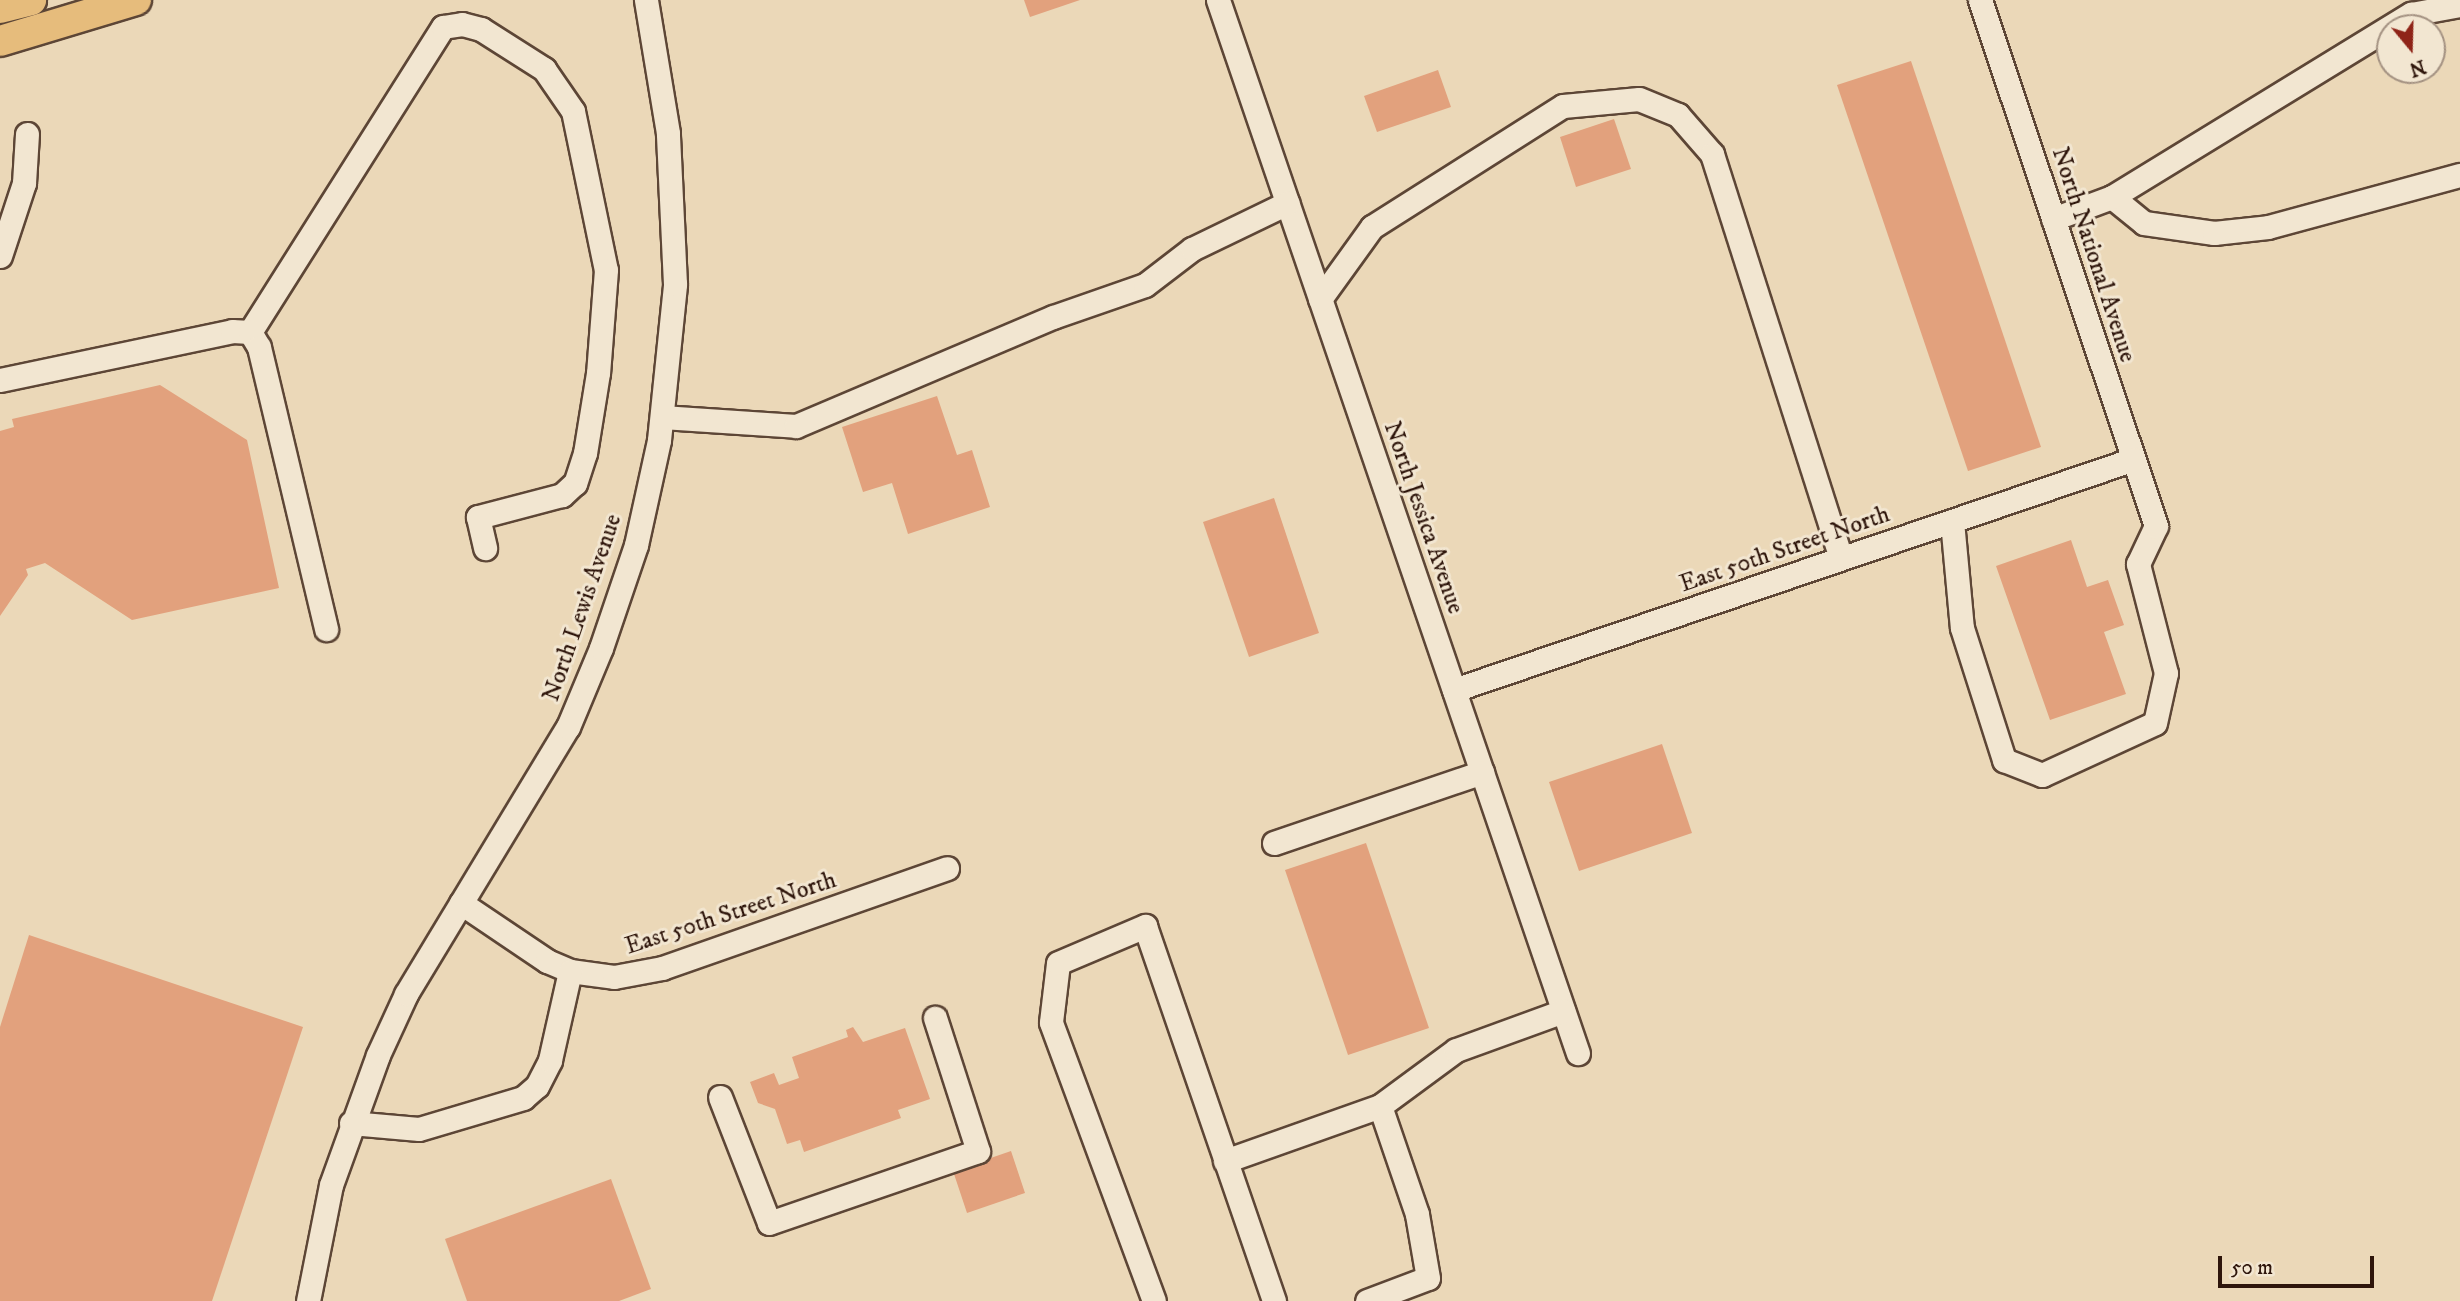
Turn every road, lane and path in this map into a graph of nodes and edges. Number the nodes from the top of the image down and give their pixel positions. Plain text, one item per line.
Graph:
1 (31, 0) edge
2 (136, 0) edge
3 (646, 0) edge
4 (1218, 0) edge
5 (1980, 0) edge
6 (2460, 5) edge
7 (2409, 7) edge
8 (0, 8) edge
9 (0, 41) edge
10 (27, 134) dead end
11 (2460, 175) edge
12 (2112, 197) junction
13 (1287, 203) junction
14 (2053, 219) junction
15 (0, 256) edge
16 (1320, 299) junction
17 (250, 332) junction
18 (0, 380) edge
19 (662, 417) junction
20 (2134, 459) junction
21 (1952, 521) junction
22 (485, 548) dead end
23 (1841, 558) junction
24 (326, 629) dead end
25 (1454, 690) junction
26 (1482, 772) junction
27 (1274, 843) dead end
28 (947, 869) dead end
29 (461, 903) junction
30 (570, 971) junction
31 (1563, 1011) junction
32 (935, 1018) dead end
33 (1578, 1054) dead end
34 (720, 1097) dead end
35 (1380, 1106) junction
36 (351, 1123) junction
37 (1225, 1161) junction
38 (308, 1301) edge
39 (1154, 1301) edge
40 (1274, 1301) edge
41 (1367, 1301) edge

1 - 8 main road
2 - 9 main road
3 - 19 street, North Lewis Avenue
4 - 13 street, North Jessica Avenue
5 - 14 street, North National Avenue
6 - 7 street
7 - 12 street
10 - 15 street
11 - 12 street
12 - 14 street
13 - 16 street, North Jessica Avenue
13 - 19 street
14 - 20 street, North National Avenue
16 - 23 street
16 - 25 street, North Jessica Avenue
17 - 18 street
17 - 22 street
17 - 24 street
19 - 29 street, North Lewis Avenue
20 - 21 street, East 50th Street North
20 - 21 street, North National Avenue
21 - 23 street, East 50th Street North
23 - 25 street, East 50th Street North
25 - 26 street, North Jessica Avenue
26 - 27 street
26 - 31 street, North Jessica Avenue
28 - 30 street, East 50th Street North
29 - 30 street, East 50th Street North
29 - 36 street, North Lewis Avenue
30 - 36 street
31 - 33 street, North Jessica Avenue
31 - 35 street
32 - 34 street
35 - 37 street
35 - 41 street
36 - 38 street, North Lewis Avenue
37 - 39 street
37 - 40 street

